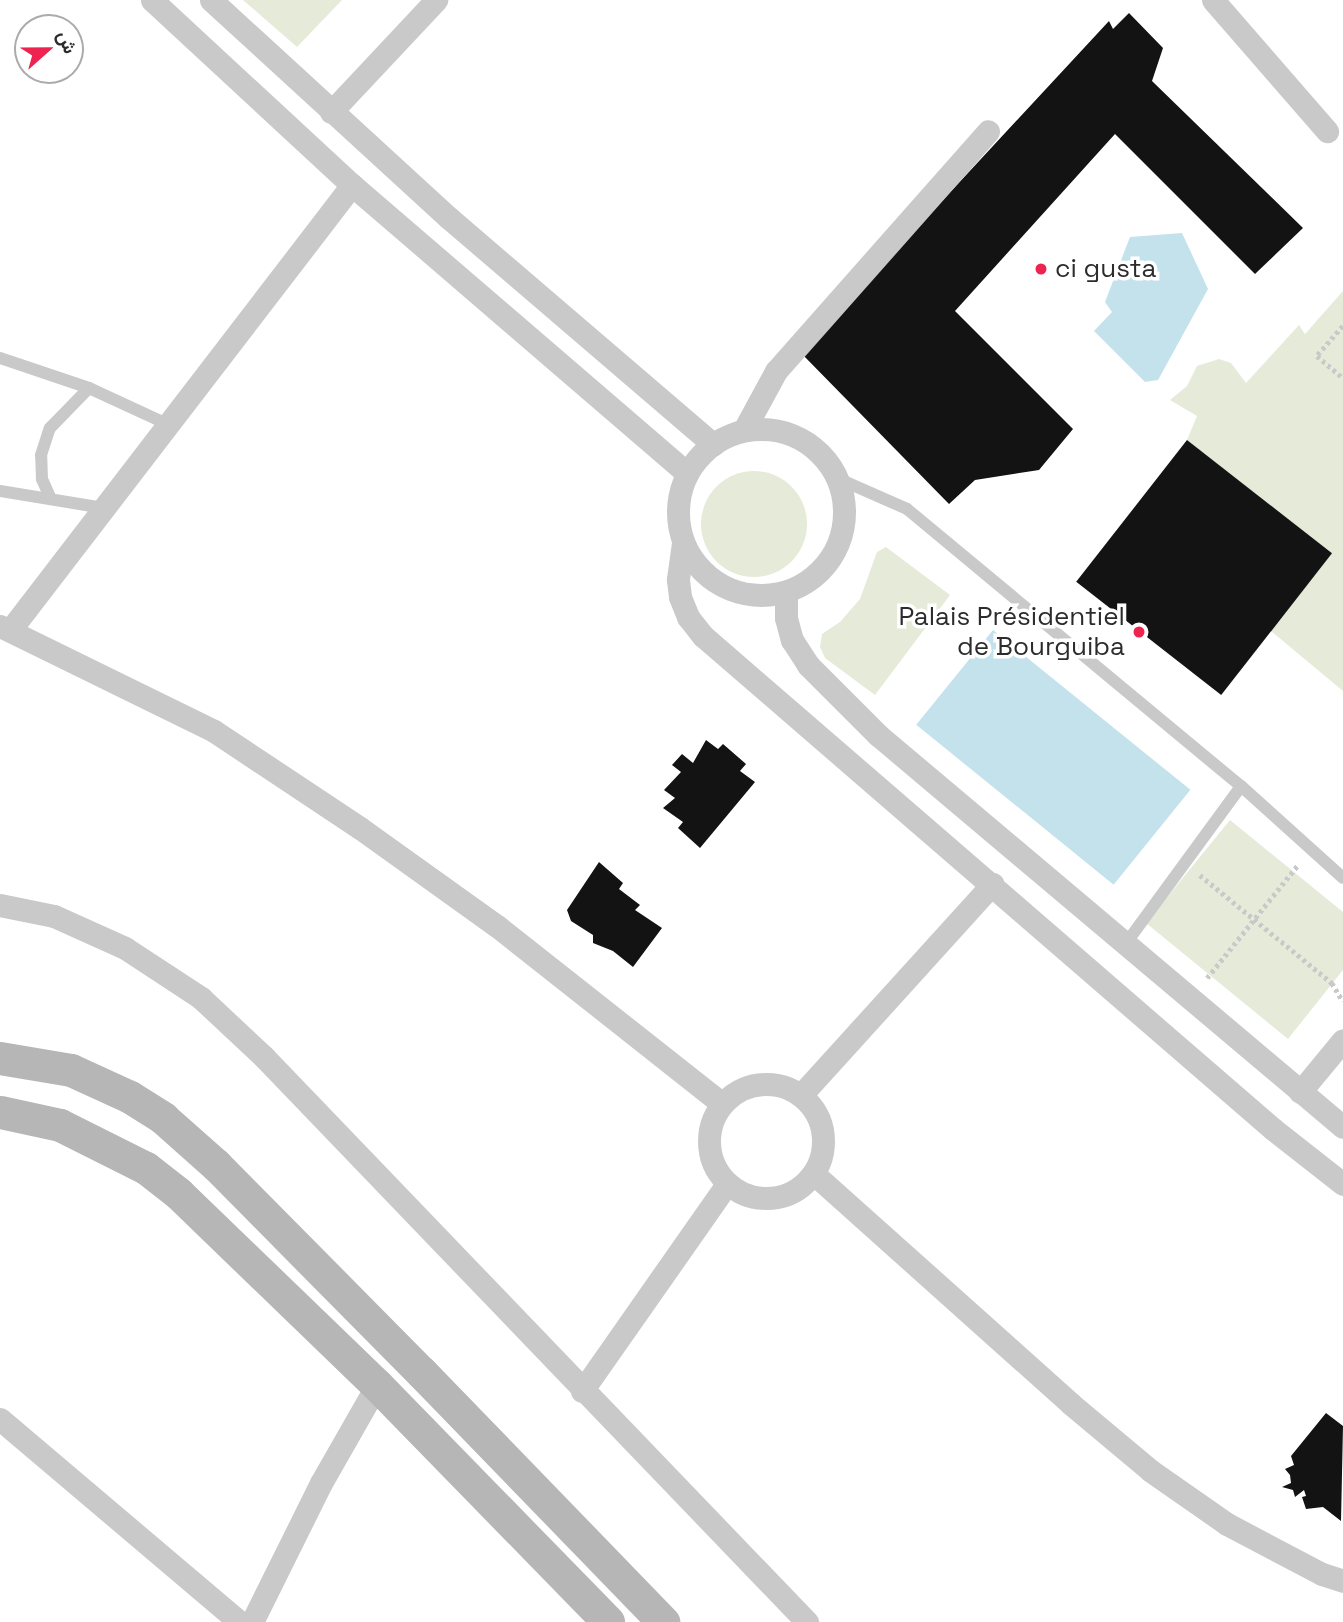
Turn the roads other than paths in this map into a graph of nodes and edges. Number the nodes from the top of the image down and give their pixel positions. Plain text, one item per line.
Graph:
1 (152, 0) edge
2 (211, 0) edge
3 (436, 0) edge
4 (1213, 0) edge
5 (331, 112) junction
6 (988, 131) dead end
7 (1327, 131) dead end
8 (352, 186) junction
9 (0, 358) edge
10 (89, 388) junction
11 (169, 425) junction
12 (744, 430) junction
13 (713, 444) junction
14 (687, 473) junction
15 (839, 479) junction
16 (0, 491) edge
17 (50, 497) junction
18 (104, 508) junction
19 (683, 543) junction
20 (786, 593) junction
21 (6, 628) edge
22 (1241, 786) junction
23 (1343, 878) edge
24 (992, 884) junction
25 (0, 905) edge
26 (1127, 942) junction
27 (1343, 1040) edge
28 (0, 1058) edge
29 (1300, 1092) junction
30 (801, 1096) junction
31 (722, 1104) junction
32 (0, 1112) edge
33 (1343, 1127) edge
34 (814, 1174) junction
35 (727, 1184) junction
36 (1343, 1184) edge
37 (377, 1385) junction
38 (582, 1391) junction
39 (0, 1419) edge
40 (1343, 1581) edge
41 (594, 1618) edge
42 (239, 1622) edge
43 (251, 1622) edge
44 (663, 1622) edge
45 (807, 1622) edge

1 - 8 street
2 - 5 street
3 - 5 street
4 - 7 street
5 - 13 street
6 - 12 street
8 - 11 street
8 - 14 street
9 - 10 lane
10 - 11 lane
10 - 17 lane
11 - 18 street
12 - 13 street
12 - 15 street
13 - 14 street
14 - 19 street
15 - 20 street
15 - 22 lane
16 - 17 lane
17 - 18 lane
18 - 21 street
19 - 20 street
19 - 24 street
20 - 26 street
21 - 31 street
22 - 23 lane
22 - 26 lane
24 - 30 street
24 - 36 street
25 - 38 street
26 - 29 street
27 - 29 street
28 - 44 main road
29 - 33 street
30 - 31 street
30 - 34 street
31 - 35 street
32 - 37 main road
34 - 35 street
34 - 40 street
35 - 38 street
37 - 41 main road
37 - 43 street
38 - 45 street
39 - 42 street

